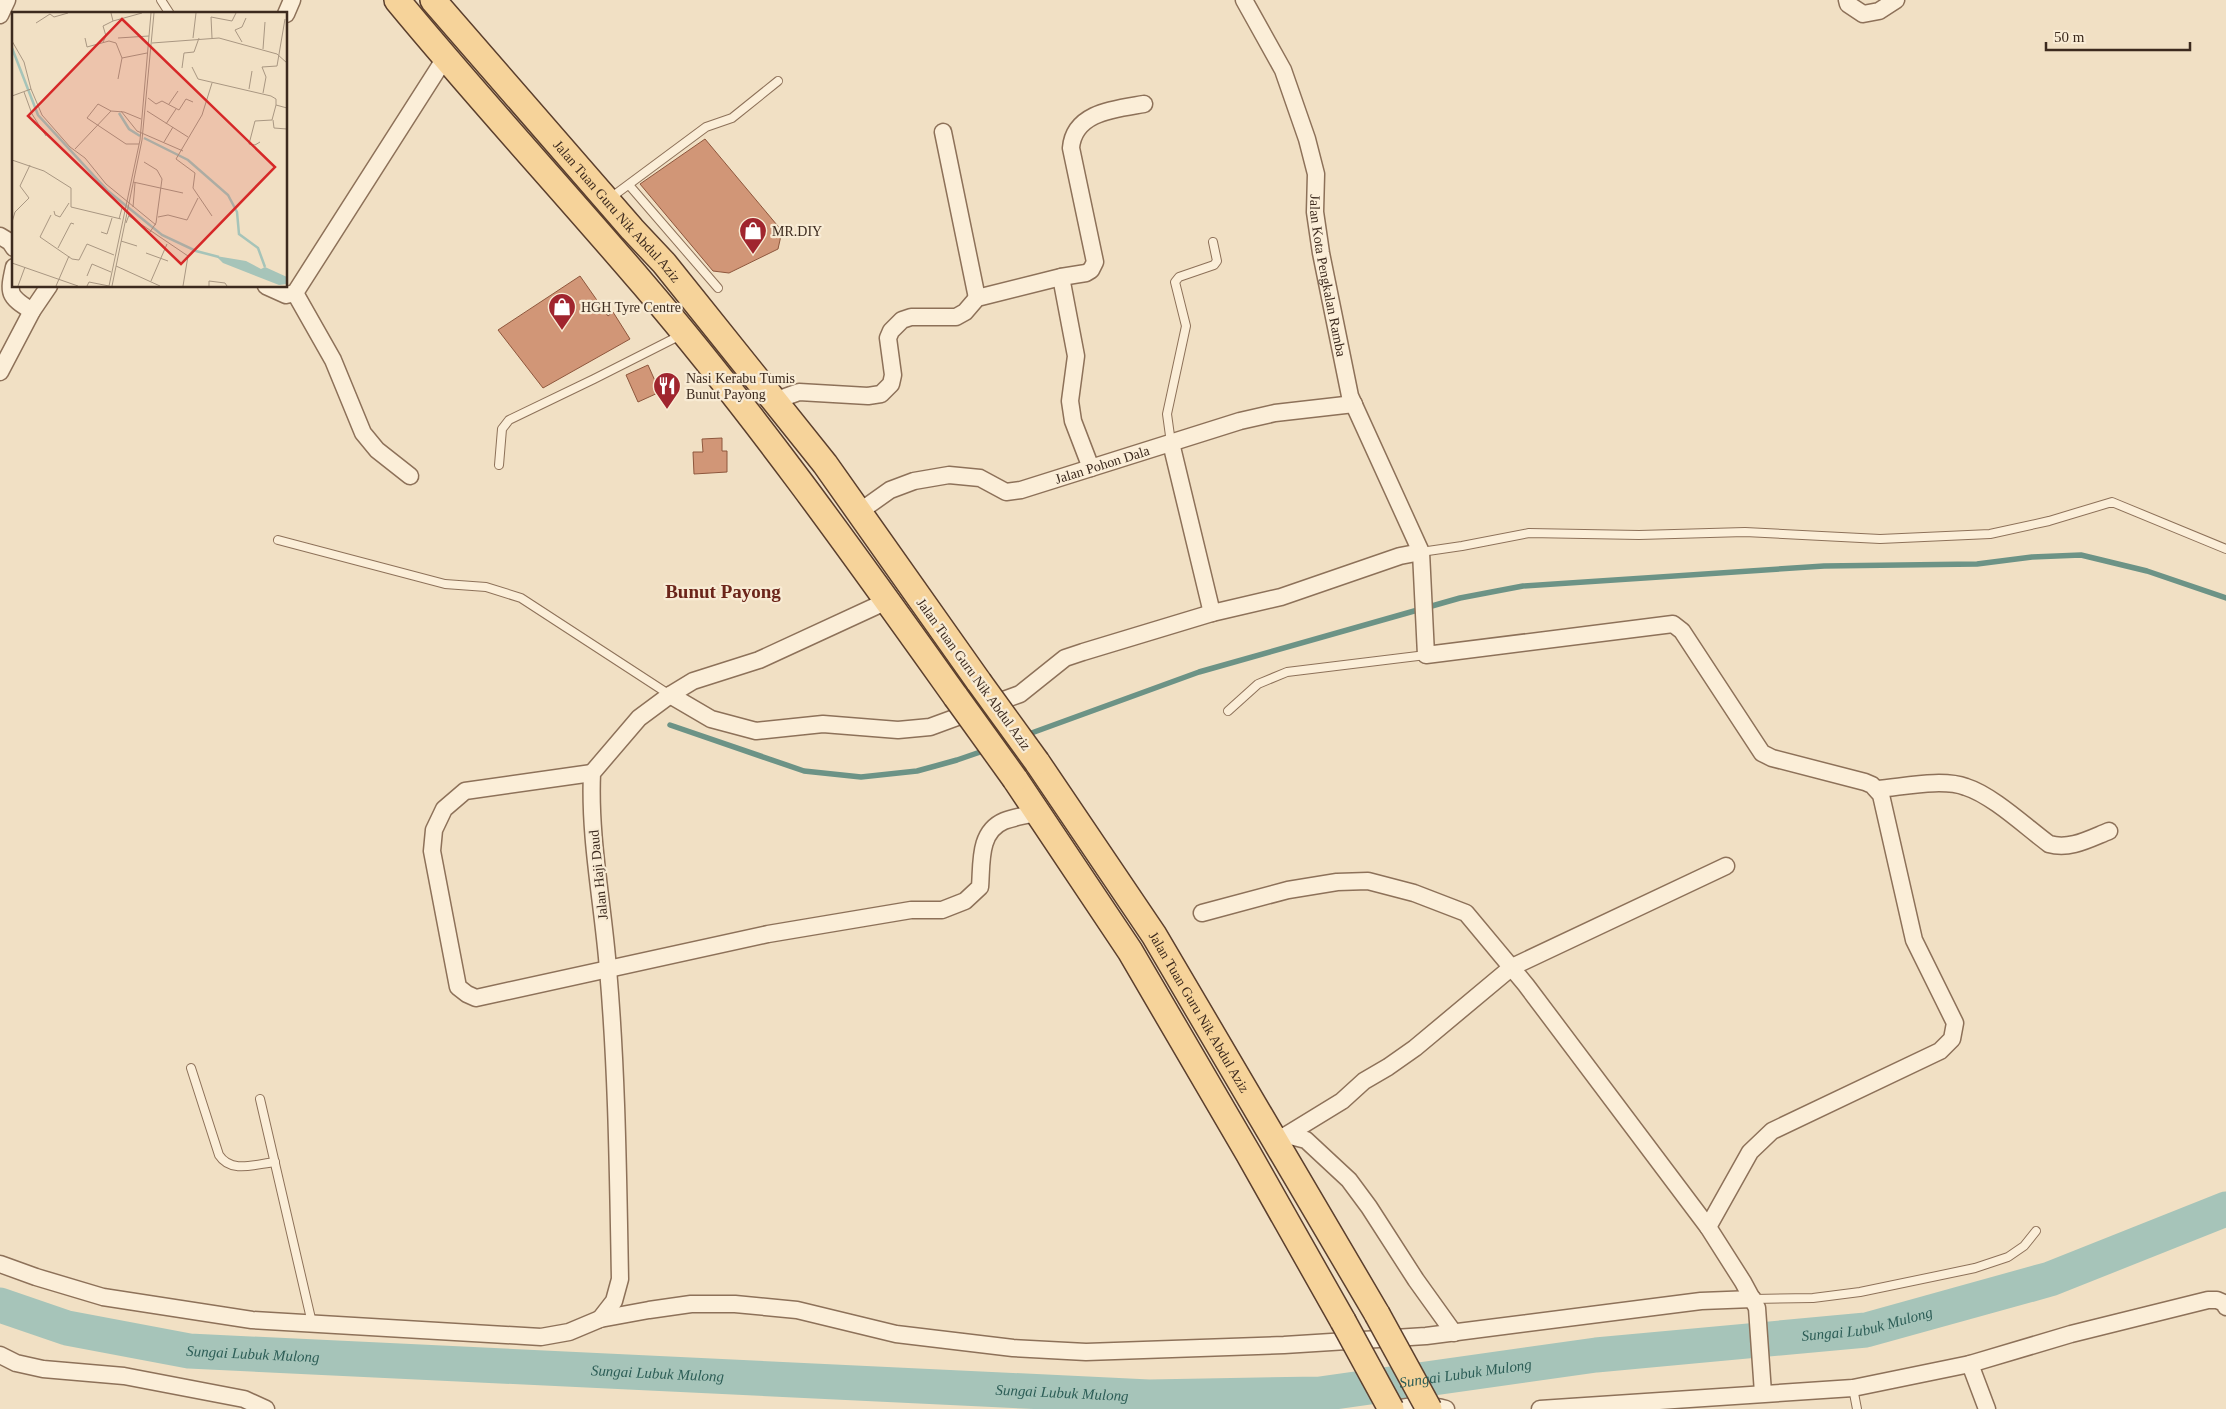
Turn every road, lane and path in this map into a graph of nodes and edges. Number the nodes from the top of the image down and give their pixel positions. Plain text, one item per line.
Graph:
1 (8, 0) edge
2 (161, 0) edge
3 (292, 0) edge
4 (397, 0) edge
5 (434, 0) edge
6 (1244, 0) edge
7 (1847, 0) edge
8 (1896, 0) edge
9 (169, 12) edge
10 (287, 12) edge
11 (0, 15) edge
12 (445, 58) junction
13 (778, 81) dead end
14 (1144, 104) dead end
15 (943, 132) dead end
16 (629, 184) junction
17 (607, 200) junction
18 (632, 229) junction
19 (0, 236) edge
20 (1213, 242) dead end
21 (12, 245) edge
22 (630, 270) junction
23 (12, 276) edge
24 (1061, 277) junction
25 (48, 288) edge
26 (270, 288) edge
27 (718, 288) dead end
28 (295, 293) junction
29 (977, 298) junction
30 (32, 311) junction
31 (683, 334) junction
32 (0, 372) edge
33 (774, 401) junction
34 (1354, 404) junction
35 (1171, 443) junction
36 (499, 465) dead end
37 (1091, 468) junction
38 (410, 476) dead end
39 (859, 512) junction
40 (278, 540) dead end
41 (2226, 549) edge
42 (1420, 552) junction
43 (887, 601) junction
44 (1212, 614) junction
45 (1426, 655) junction
46 (670, 695) junction
47 (1228, 711) dead end
48 (592, 773) junction
49 (1877, 789) junction
50 (1038, 813) junction
51 (2109, 831) dead end
52 (1726, 866) dead end
53 (1202, 913) dead end
54 (1512, 967) junction
55 (608, 968) junction
56 (191, 1068) dead end
57 (260, 1099) dead end
58 (1281, 1138) junction
59 (275, 1162) junction
60 (1708, 1227) junction
61 (2036, 1231) dead end
62 (0, 1264) edge
63 (1755, 1304) junction
64 (2226, 1307) edge
65 (600, 1319) junction
66 (312, 1323) junction
67 (1454, 1333) junction
68 (0, 1355) edge
69 (1970, 1364) junction
70 (1853, 1388) junction
71 (1763, 1393) junction
72 (266, 1409) edge
73 (1390, 1409) edge
74 (1396, 1409) edge
75 (1429, 1409) edge
76 (1446, 1409) edge
77 (1540, 1409) edge
78 (1857, 1409) edge
79 (1987, 1409) edge

1 - 11 street
2 - 9 lane
3 - 10 street
4 - 12 main road, Jalan Tuan Guru Nik Abdul Aziz
5 - 17 main road, Jalan Tuan Guru Nik Abdul Aziz
6 - 34 street, Jalan Kota Pengkalan Ramba
7 - 8 street
12 - 22 main road, Jalan Tuan Guru Nik Abdul Aziz
12 - 28 street
13 - 16 lane
14 - 24 street
15 - 29 street
16 - 17 lane
16 - 27 lane
17 - 18 main road, Jalan Tuan Guru Nik Abdul Aziz
18 - 22 main road
18 - 33 main road, Jalan Tuan Guru Nik Abdul Aziz
19 - 21 street
20 - 35 lane
22 - 31 main road, Jalan Tuan Guru Nik Abdul Aziz
23 - 30 street
24 - 29 street
24 - 37 street
25 - 30 street
26 - 28 street
28 - 38 street
29 - 33 street
30 - 32 street
31 - 36 lane
31 - 43 main road, Jalan Tuan Guru Nik Abdul Aziz
33 - 39 main road, Jalan Tuan Guru Nik Abdul Aziz
34 - 35 street, Jalan Pohon Dala
34 - 42 street, Jalan Kota Pengkalan Ramba
35 - 37 street, Jalan Pohon Dala
35 - 44 street
37 - 39 street, Jalan Pohon Dala
39 - 58 main road, Jalan Tuan Guru Nik Abdul Aziz, bridge
40 - 46 lane
41 - 42 lane
42 - 44 street
42 - 45 street, Jalan Kota Pengkalan Ramba
43 - 46 street
43 - 50 main road, Jalan Tuan Guru Nik Abdul Aziz, bridge
44 - 46 street
45 - 47 lane
45 - 49 street
46 - 48 street
48 - 55 street, Jalan Haji Daud
48 - 55 street
49 - 51 street
49 - 60 street
50 - 55 street
50 - 73 main road, Jalan Tuan Guru Nik Abdul Aziz, bridge
52 - 54 street
53 - 54 street
54 - 58 street
54 - 60 street
55 - 65 street, Jalan Haji Daud
56 - 59 lane
57 - 59 lane
58 - 67 street
58 - 75 main road, Jalan Tuan Guru Nik Abdul Aziz, bridge
59 - 66 lane
60 - 63 street
61 - 63 lane
62 - 66 street
63 - 67 street
63 - 71 street
64 - 69 street
65 - 66 street
65 - 67 street
68 - 72 street
69 - 70 street
69 - 79 street
70 - 71 street
70 - 78 lane
71 - 77 street
74 - 76 street

